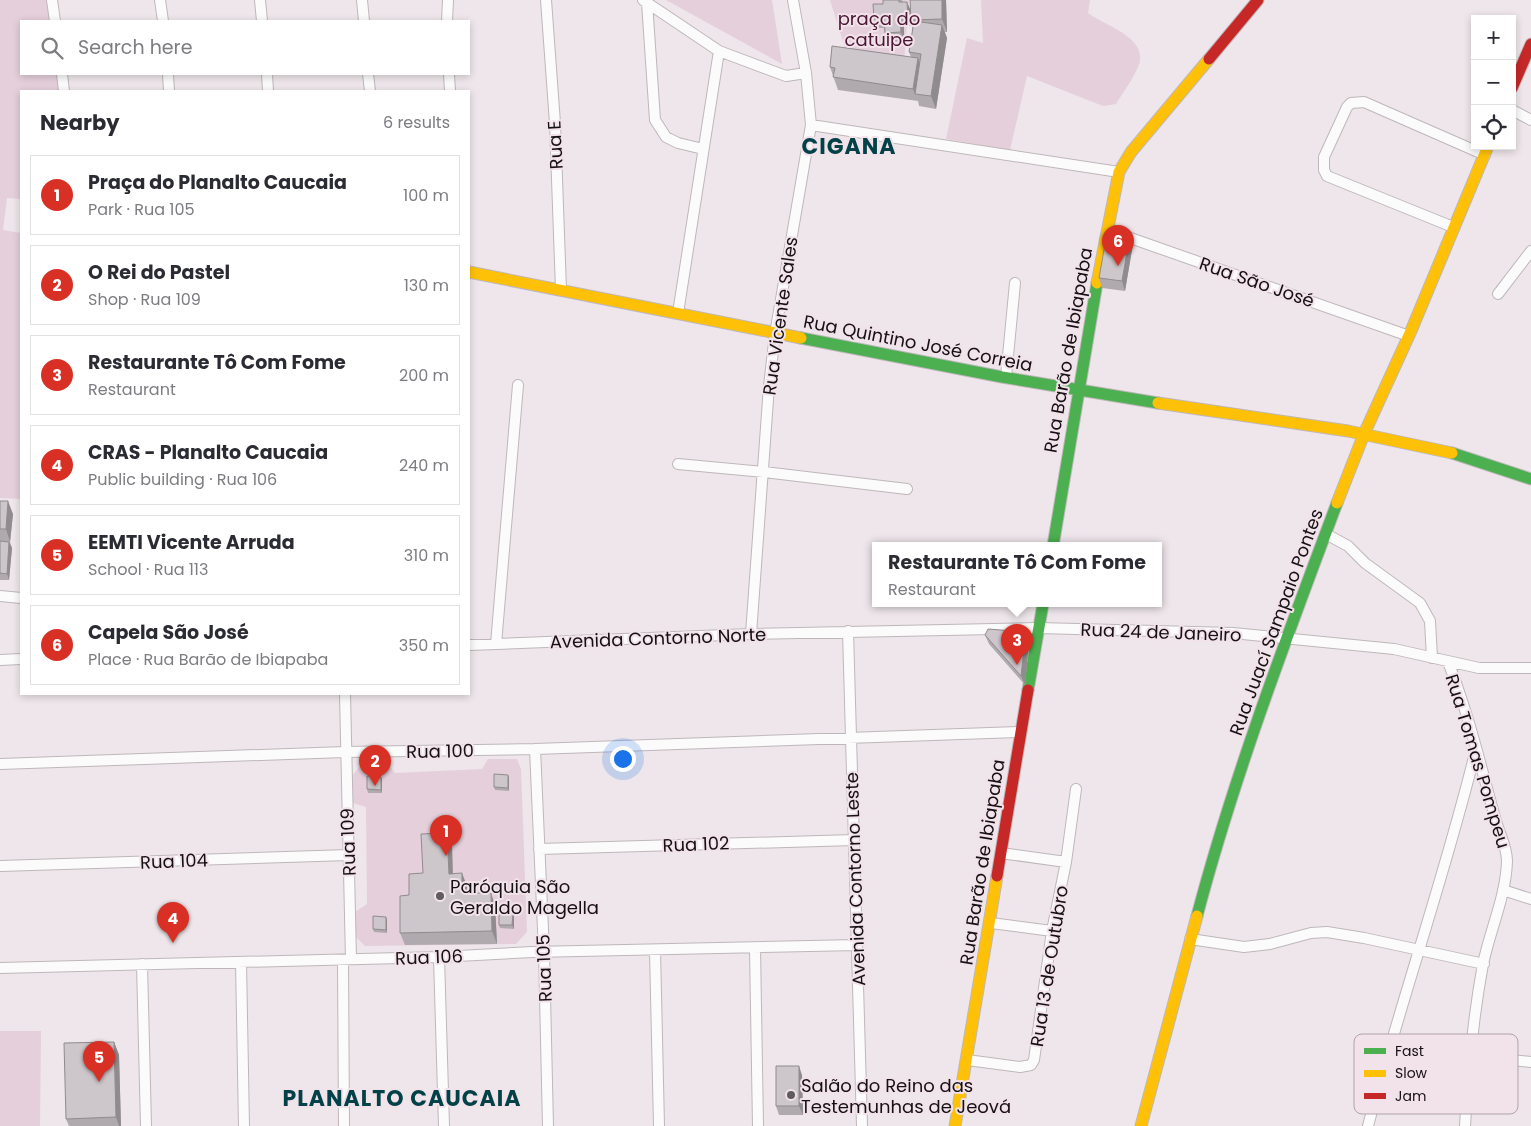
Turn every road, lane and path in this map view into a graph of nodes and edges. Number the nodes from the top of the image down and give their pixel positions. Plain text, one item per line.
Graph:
1 (52, 0) edge
2 (160, 0) edge
3 (260, 0) edge
4 (362, 0) edge
5 (448, 0) edge
6 (546, 0) edge
7 (793, 0) edge
8 (1258, 0) edge
9 (645, 1) edge
10 (55, 20) edge
11 (163, 20) edge
12 (262, 20) edge
13 (364, 20) edge
14 (447, 20) edge
15 (1531, 44) edge
16 (719, 51) junction
17 (806, 73) junction
18 (62, 75) edge
19 (168, 75) edge
20 (267, 75) edge
21 (368, 75) edge
22 (448, 75) edge
23 (1516, 79) edge
24 (64, 90) edge
25 (169, 90) edge
26 (268, 90) edge
27 (370, 90) edge
28 (450, 90) edge
29 (1516, 112) edge
30 (1531, 120) edge
31 (811, 125) junction
32 (703, 149) junction
33 (1487, 151) edge
34 (1119, 172) junction
35 (1454, 227) junction
36 (1106, 229) junction
37 (1531, 251) edge
38 (470, 272) edge
39 (1015, 284) dead end
40 (561, 290) junction
41 (1498, 294) dead end
42 (678, 313) junction
43 (775, 334) junction
44 (1408, 336) junction
45 (1006, 377) junction
46 (518, 385) dead end
47 (1080, 391) junction
48 (1364, 434) junction
49 (678, 464) dead end
50 (764, 472) junction
51 (1531, 479) edge
52 (906, 489) dead end
53 (1326, 534) junction
54 (1054, 542) edge
55 (0, 596) edge
56 (20, 598) edge
57 (1042, 607) edge
58 (1038, 628) junction
59 (848, 631) junction
60 (751, 634) junction
61 (1286, 638) junction
62 (496, 644) junction
63 (470, 645) edge
64 (20, 656) edge
65 (1432, 658) junction
66 (0, 660) edge
67 (1448, 662) junction
68 (1531, 668) edge
69 (345, 695) edge
70 (1021, 732) junction
71 (851, 737) junction
72 (1476, 748) junction
73 (535, 749) junction
74 (346, 752) junction
75 (0, 764) edge
76 (1076, 789) dead end
77 (854, 840) junction
78 (539, 849) junction
79 (1001, 853) junction
80 (348, 855) junction
81 (1066, 862) junction
82 (0, 866) edge
83 (1503, 890) junction
84 (1531, 899) edge
85 (991, 923) junction
86 (1052, 931) junction
87 (1190, 938) junction
88 (857, 945) junction
89 (755, 948) junction
90 (655, 950) junction
91 (1421, 950) junction
92 (544, 952) junction
93 (439, 958) junction
94 (347, 960) junction
95 (241, 962) junction
96 (142, 964) junction
97 (1484, 964) junction
98 (0, 968) edge
99 (1393, 1034) edge
100 (1473, 1034) edge
101 (967, 1060) junction
102 (1518, 1061) edge
103 (1531, 1062) edge
104 (146, 1126) edge
105 (244, 1126) edge
106 (344, 1126) edge
107 (444, 1126) edge
108 (548, 1126) edge
109 (659, 1126) edge
110 (758, 1126) edge
111 (862, 1126) edge
112 (956, 1126) edge
113 (1141, 1126) edge

1 - 10 street
2 - 11 street
3 - 12 street
4 - 13 street
5 - 14 street
6 - 40 street, Rua E
7 - 17 street, Rua Vicente Sales
8 - 34 main road, Rua Barão de Ibiapaba
9 - 16 street
9 - 32 street
15 - 23 main road
16 - 17 street
16 - 32 street
17 - 31 street, Rua Vicente Sales
18 - 24 street
19 - 25 street
20 - 26 street
21 - 27 street
22 - 28 street
29 - 30 street
31 - 34 street
31 - 43 street, Rua Vicente Sales
32 - 42 street
33 - 35 main road, Rua Juací Sampaio Pontes
33 - 35 street
34 - 36 main road, Rua Barão de Ibiapaba
35 - 44 main road, Rua Juací Sampaio Pontes
36 - 44 street, Rua São José
36 - 47 main road, Rua Barão de Ibiapaba
37 - 41 street
38 - 40 main road, Rua Quintino José Correia
39 - 45 street
40 - 42 main road, Rua Quintino José Correia
42 - 43 main road, Rua Quintino José Correia
43 - 45 main road, Rua Quintino José Correia
43 - 50 street, Rua Vicente Sales
44 - 48 main road, Rua Juací Sampaio Pontes
45 - 47 main road, Rua Quintino José Correia
46 - 62 street
47 - 48 main road, Rua Quintino José Correia
47 - 54 main road, Rua Barão de Ibiapaba
48 - 51 main road, Rua Quintino José Correia
48 - 53 main road, Rua Juací Sampaio Pontes
49 - 50 street
50 - 52 street
50 - 60 street, Rua Vicente Sales
53 - 61 main road, Rua Juací Sampaio Pontes
53 - 65 street
55 - 56 street
57 - 58 main road, Rua Barão de Ibiapaba
58 - 59 street, Rua 24 de Janeiro
58 - 61 street, Rua 24 de Janeiro
58 - 70 main road, Rua Barão de Ibiapaba
59 - 60 street, Avenida Contorno Norte
59 - 71 street, Avenida Contorno Leste
60 - 62 street, Avenida Contorno Norte
61 - 65 street, Rua 24 de Janeiro
61 - 87 main road, Rua Juací Sampaio Pontes
62 - 63 street, Avenida Contorno Norte
64 - 66 street
65 - 67 street, Rua 24 de Janeiro
67 - 68 street, Rua 24 de Janeiro
67 - 72 street, Rua Tomas Pompeu
69 - 74 street, Rua 109
70 - 71 street, Rua 100
70 - 79 main road, Rua Barão de Ibiapaba
71 - 73 street, Rua 100
71 - 77 street, Avenida Contorno Leste
72 - 83 street, Rua Tomas Pompeu
72 - 91 street
73 - 74 street, Rua 100
73 - 78 street, Rua 105
74 - 75 street, Rua 100
74 - 80 street, Rua 109
76 - 81 street, Rua 13 de Outubro
77 - 78 street, Rua 102
77 - 88 street, Avenida Contorno Leste
78 - 92 street, Rua 105
79 - 81 street, Rua 13 de Outubro
79 - 85 main road, Rua Barão de Ibiapaba
80 - 82 street, Rua 104
80 - 94 street, Rua 109
81 - 86 street, Rua 13 de Outubro
83 - 84 street
83 - 97 street, Rua Tomas Pompeu
85 - 86 street
85 - 101 main road, Rua Barão de Ibiapaba
86 - 101 street, Rua 13 de Outubro
87 - 91 street
87 - 113 main road, Rua Juací Sampaio Pontes
88 - 89 street, Rua 106
88 - 111 street, Avenida Contorno Leste
89 - 90 street, Rua 106
89 - 110 street
90 - 92 street, Rua 106
90 - 109 street
91 - 97 street
91 - 99 street
92 - 93 street, Rua 106
92 - 108 street, Rua 105
93 - 94 street, Rua 106
93 - 107 street
94 - 95 street, Rua 106
94 - 106 street, Rua 109
95 - 96 street, Rua 106
95 - 105 street
96 - 98 street, Rua 106
96 - 104 street
97 - 100 street, Rua Tomas Pompeu
101 - 112 main road, Rua Barão de Ibiapaba
102 - 103 street

